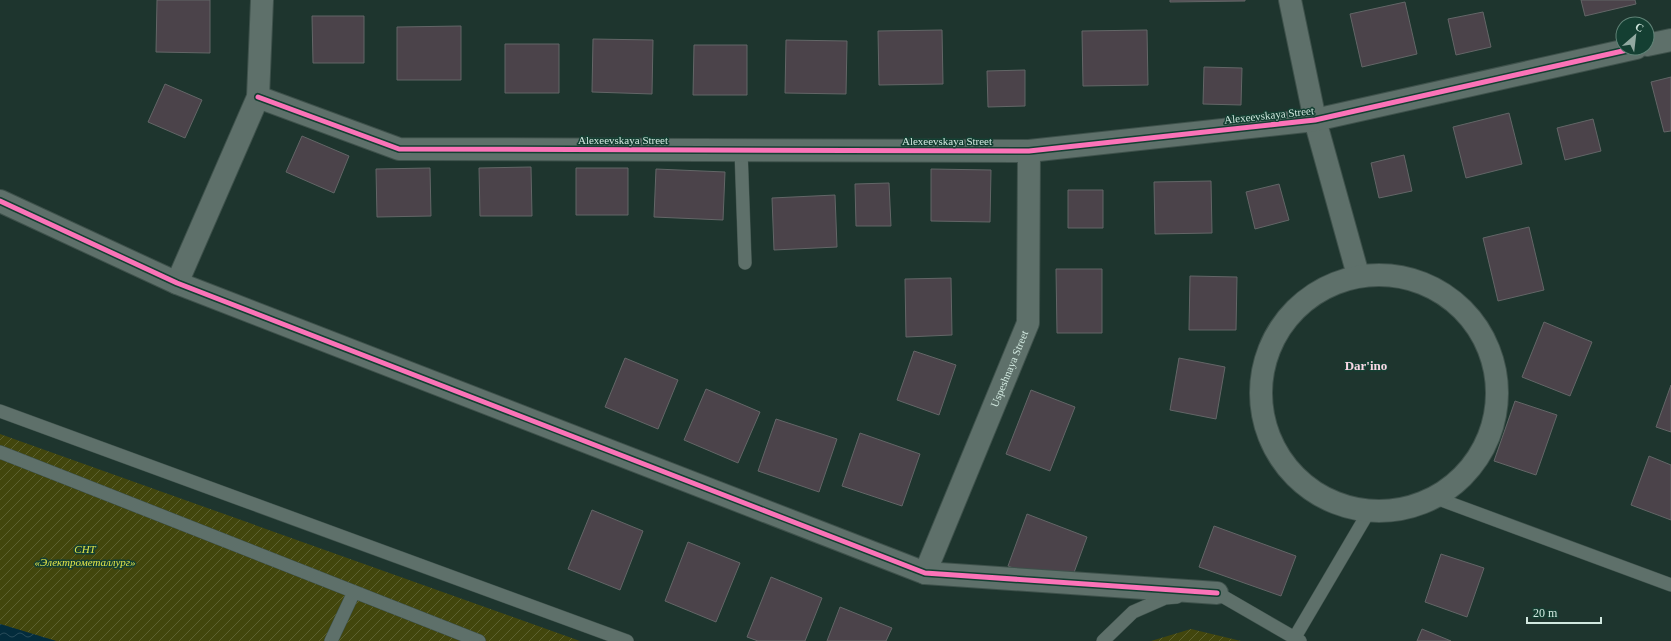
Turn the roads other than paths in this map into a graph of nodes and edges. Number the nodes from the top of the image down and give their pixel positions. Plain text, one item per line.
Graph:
1 (262, 0) edge
2 (1290, 0) edge
3 (1671, 40) edge
4 (1655, 44) edge
5 (1615, 53) edge
6 (258, 97) junction
7 (1315, 120) junction
8 (742, 150) junction
9 (1029, 151) junction
10 (0, 201) edge
11 (745, 263) dead end
12 (1358, 275) junction
13 (177, 283) junction
14 (0, 411) edge
15 (0, 452) edge
16 (1436, 498) junction
17 (1368, 513) junction
18 (925, 573) junction
19 (1671, 585) edge
20 (354, 592) junction
21 (1217, 593) junction
22 (1297, 639) edge
23 (331, 641) edge
24 (479, 641) edge
25 (628, 641) edge
26 (1103, 641) edge

1 - 6 street
2 - 7 street
3 - 4 street
5 - 7 street, Alexeevskaya Street
6 - 8 street, Alexeevskaya Street
6 - 13 street
7 - 9 street, Alexeevskaya Street
7 - 12 street
8 - 9 street, Alexeevskaya Street
8 - 11 lane
9 - 18 street, Uspeshnaya Street
10 - 13 street
12 - 16 street
12 - 17 street
13 - 18 street
14 - 25 lane
15 - 20 lane
16 - 17 street
16 - 19 lane
17 - 22 lane
18 - 21 street
20 - 23 lane
20 - 24 lane
21 - 22 lane
21 - 26 lane

